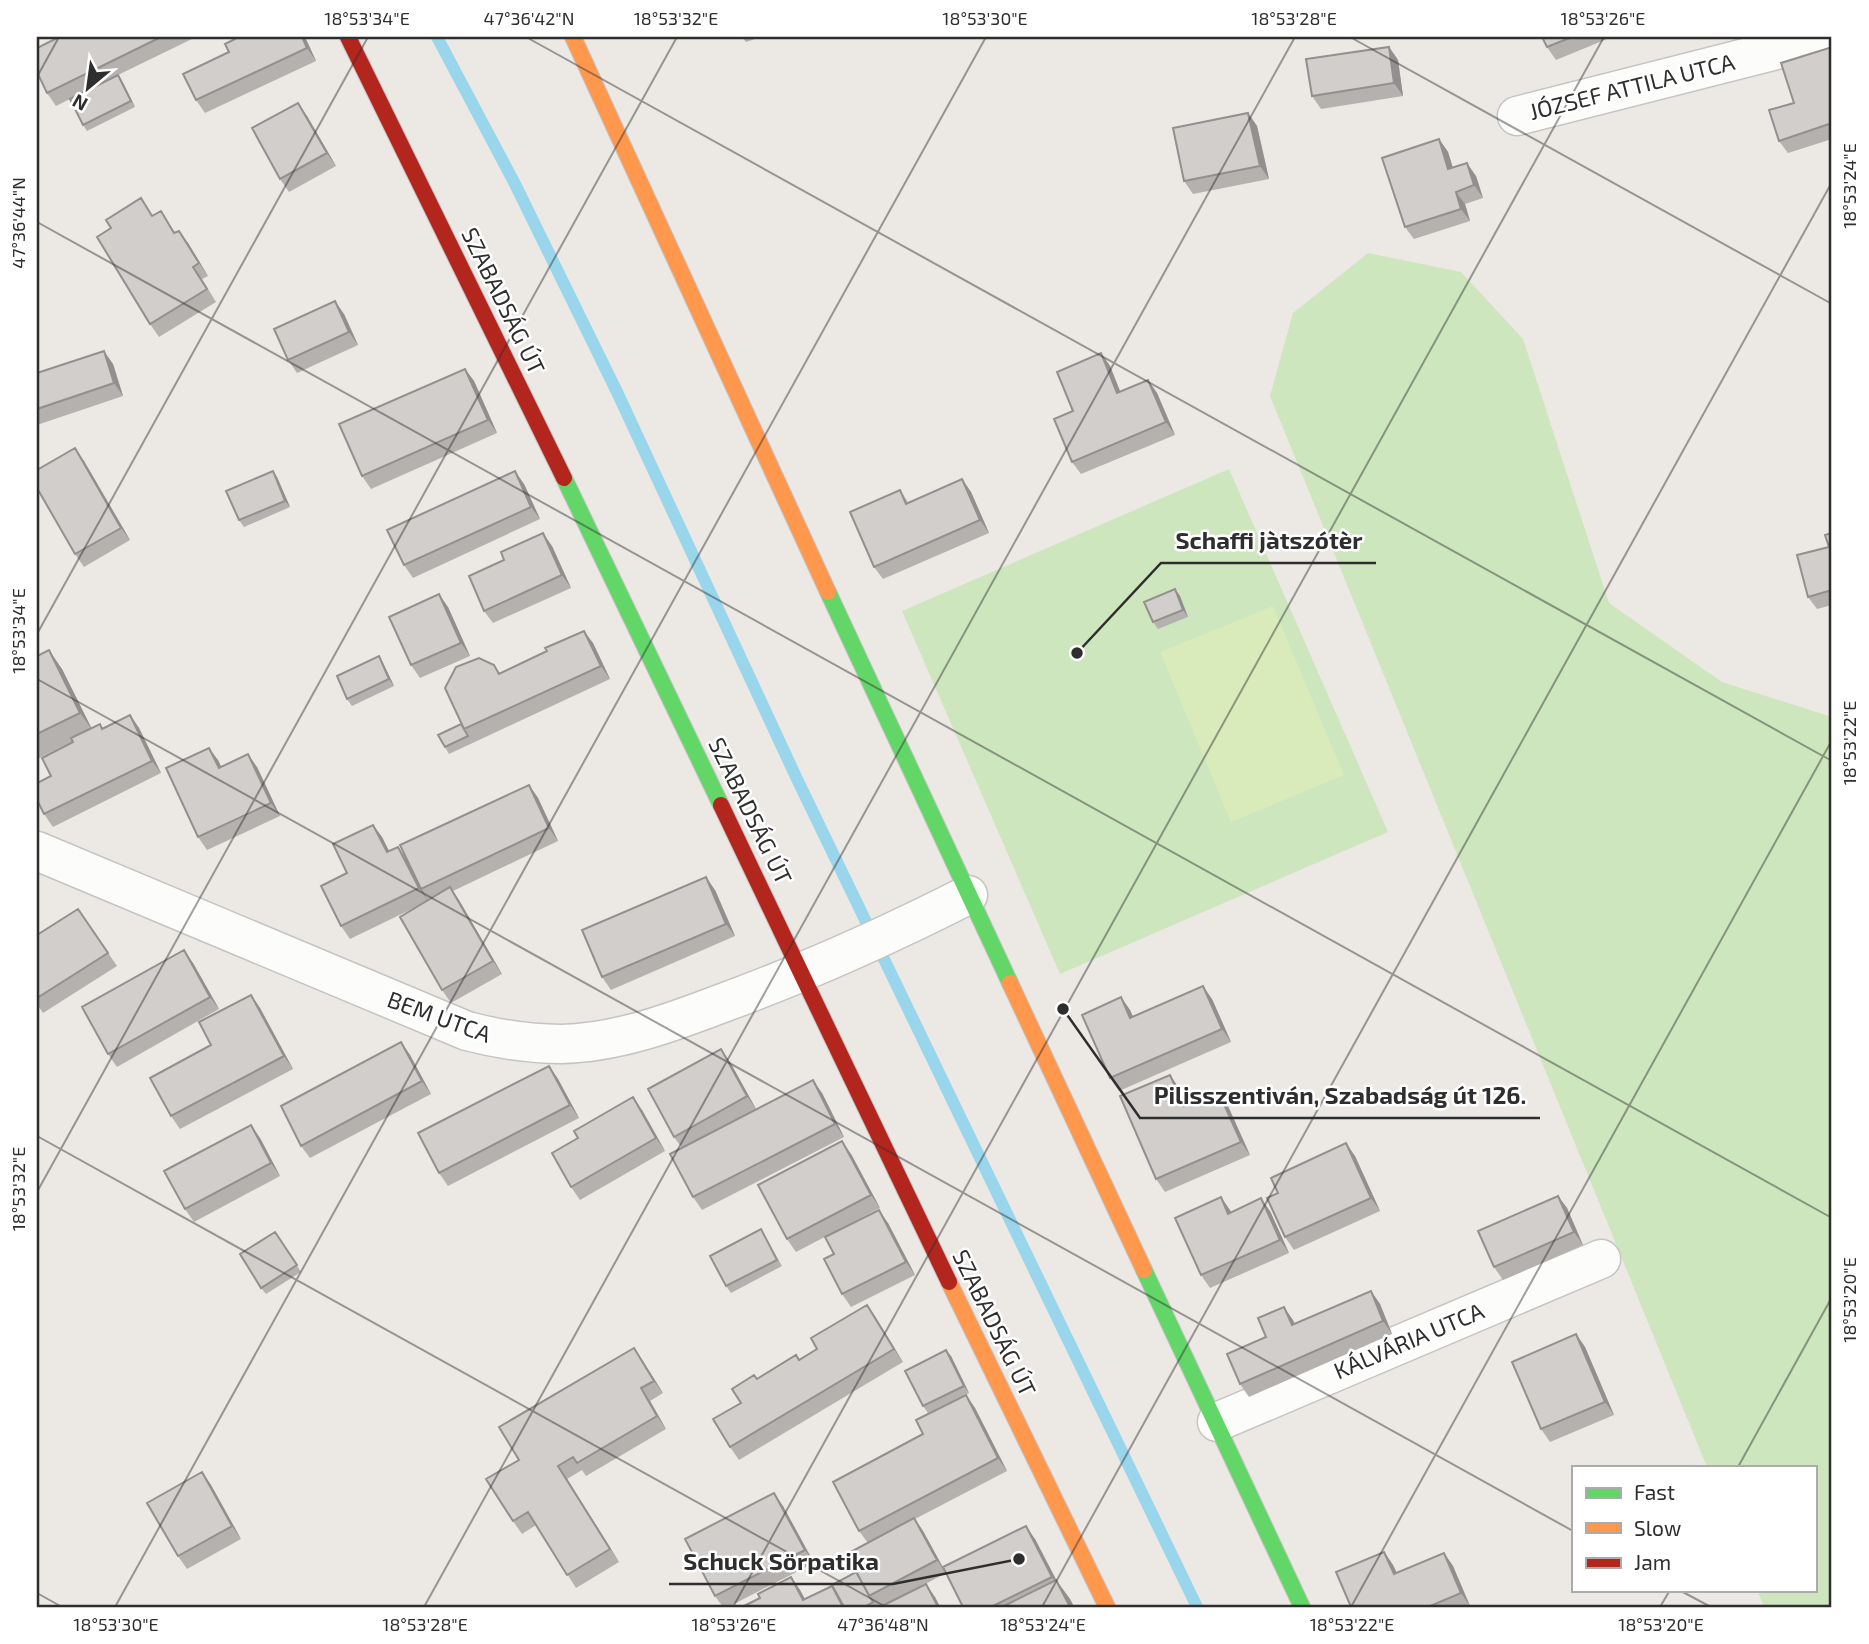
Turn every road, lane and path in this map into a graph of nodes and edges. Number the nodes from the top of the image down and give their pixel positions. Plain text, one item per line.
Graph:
1 (348, 37) edge
2 (573, 37) edge
3 (1828, 37) edge
4 (1517, 116) dead end
5 (37, 851) edge
6 (968, 895) junction
7 (818, 966) junction
8 (1601, 1259) dead end
9 (1217, 1422) junction
10 (1107, 1607) edge
11 (1302, 1607) edge

1 - 7 street, SZABADSÁG ÚT
2 - 6 street
3 - 4 street, JÓZSEF ATTILA UTCA
5 - 7 street, BEM UTCA
6 - 7 street, BEM UTCA
6 - 9 street
7 - 10 street, SZABADSÁG ÚT
8 - 9 street, KÁLVÁRIA UTCA
9 - 11 street

